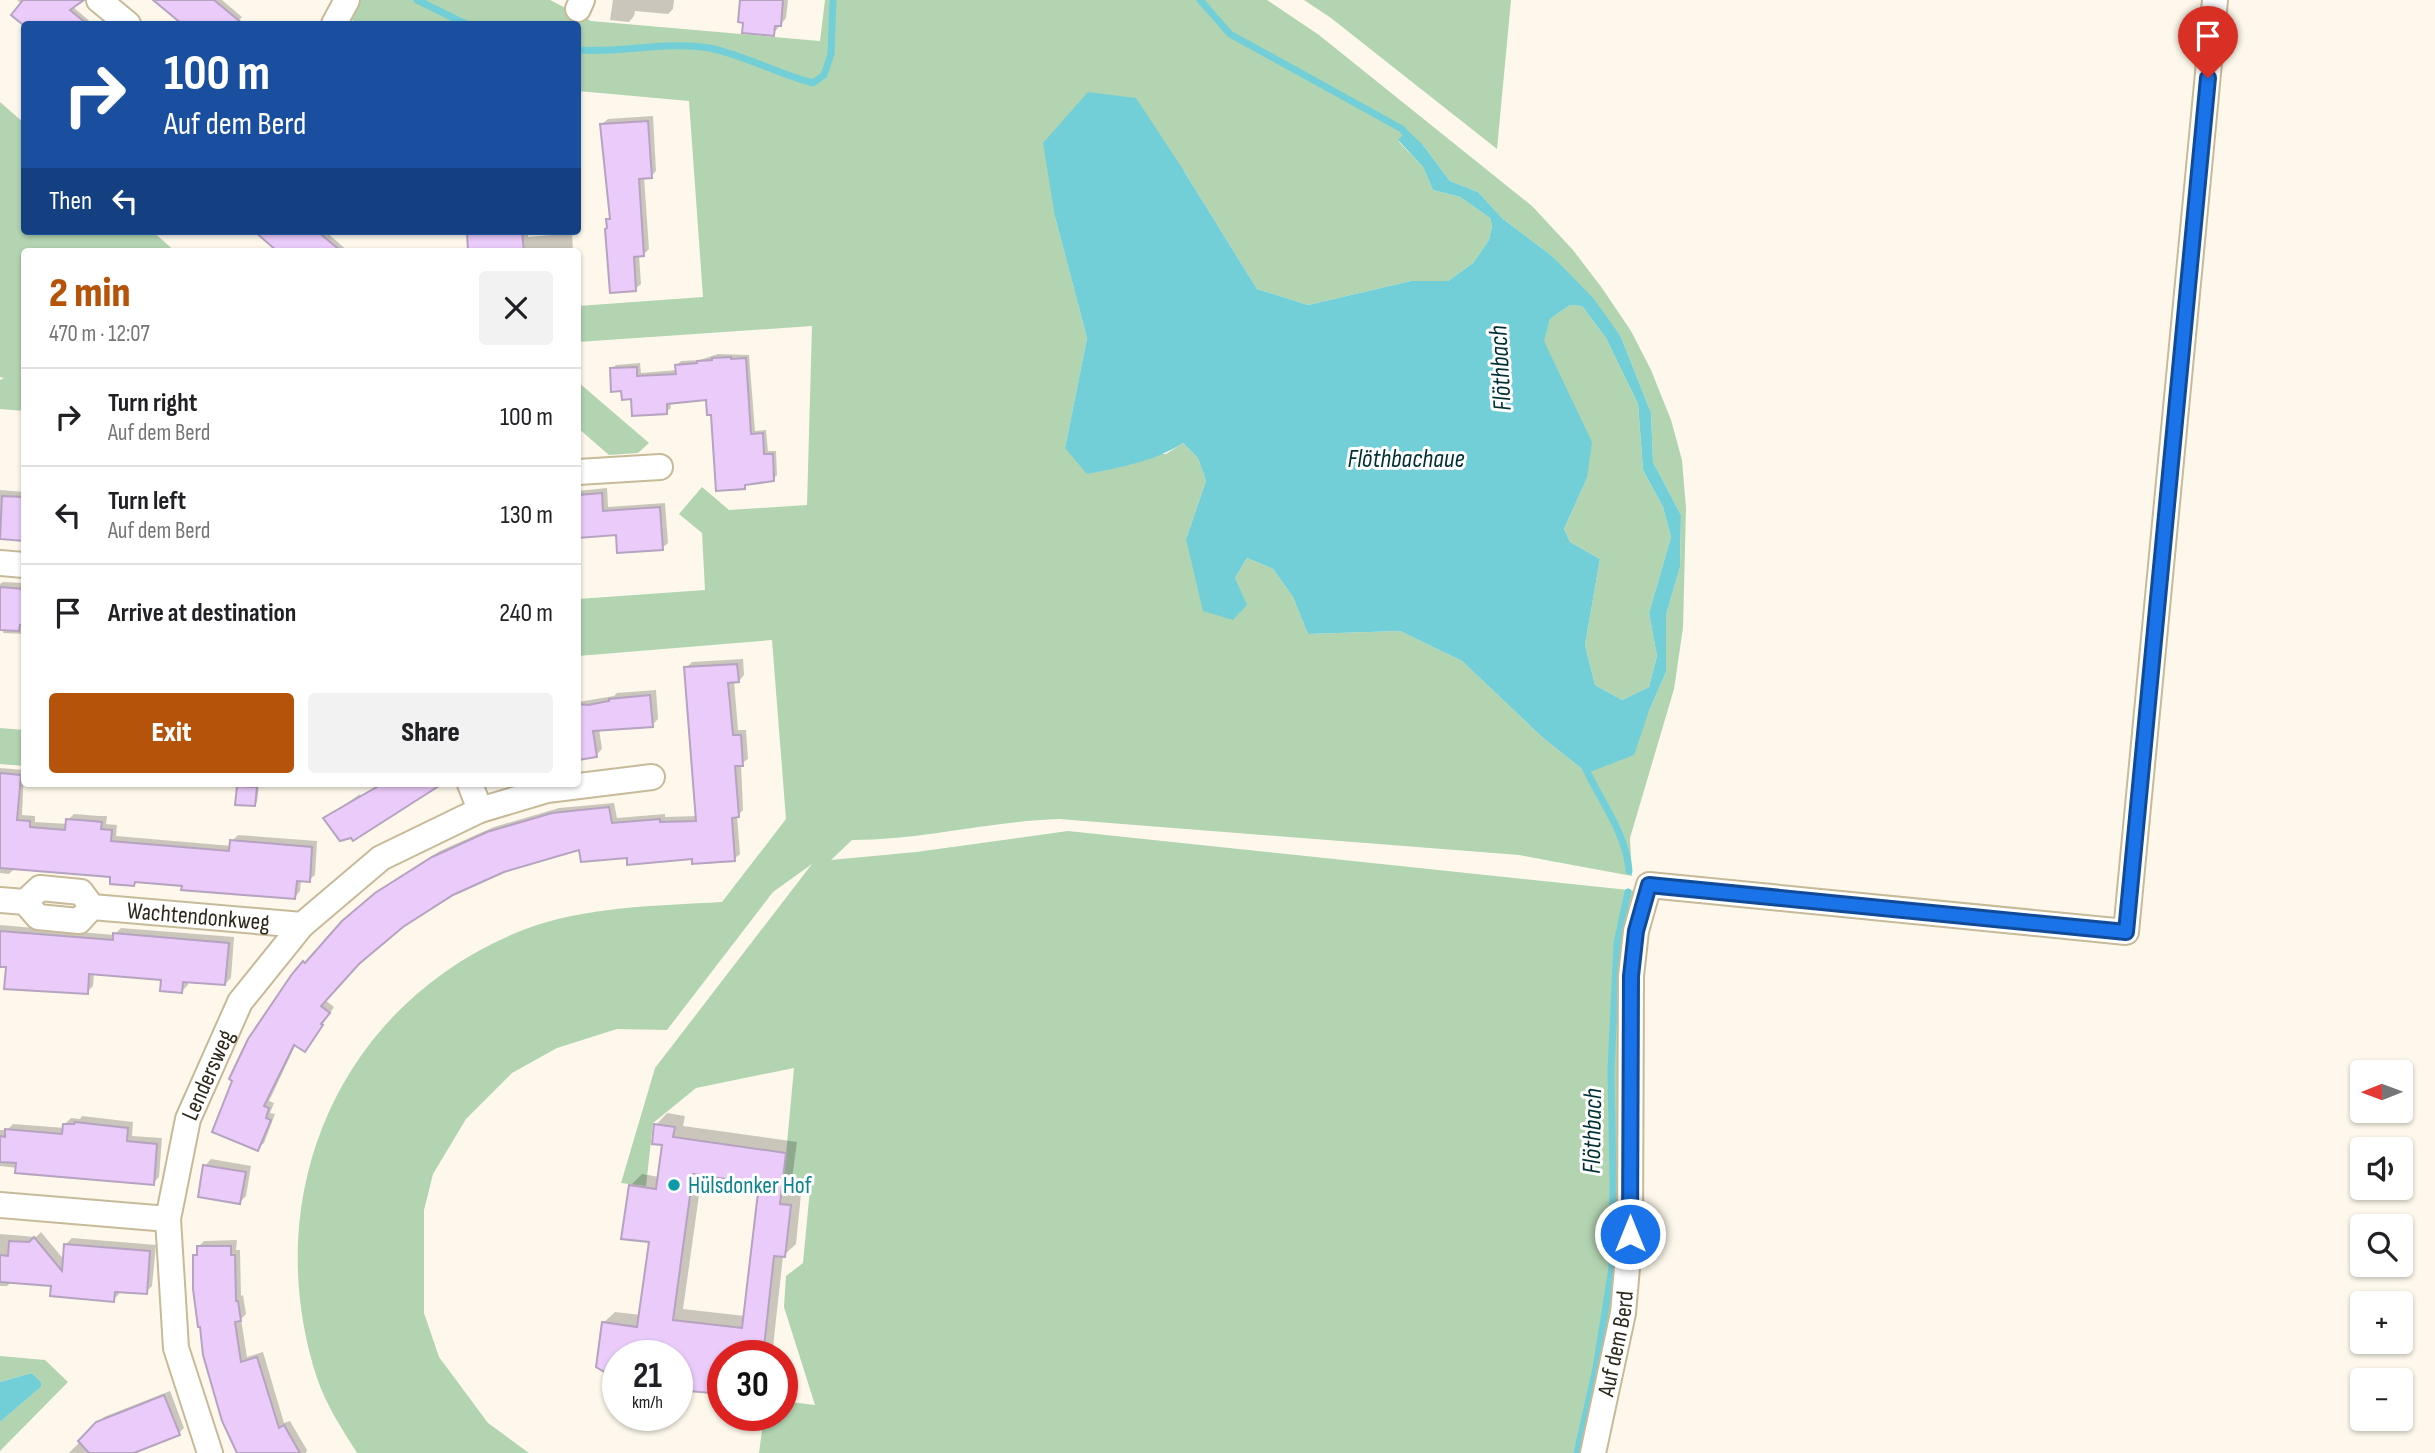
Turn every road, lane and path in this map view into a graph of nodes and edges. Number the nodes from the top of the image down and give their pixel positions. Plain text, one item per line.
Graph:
1 (99, 0) edge
2 (347, 0) edge
3 (2215, 0) edge
4 (124, 21) edge
5 (336, 21) edge
6 (660, 467) dead end
7 (581, 471) edge
8 (0, 563) edge
9 (21, 565) edge
10 (652, 777) dead end
11 (581, 786) edge
12 (471, 787) edge
13 (571, 787) edge
14 (480, 810) junction
15 (0, 900) edge
16 (302, 925) junction
17 (0, 1205) edge
18 (168, 1219) junction
19 (205, 1452) edge
20 (1593, 1453) edge

1 - 4 street
2 - 5 street
3 - 20 street, Auf dem Berd
6 - 7 street
8 - 9 street
10 - 11 street, Lendersweg
12 - 14 street
13 - 14 street, Lendersweg
14 - 16 street, Lendersweg
15 - 16 street, Wachtendonkweg
16 - 18 street, Lendersweg
17 - 18 street
18 - 19 street, Lendersweg

